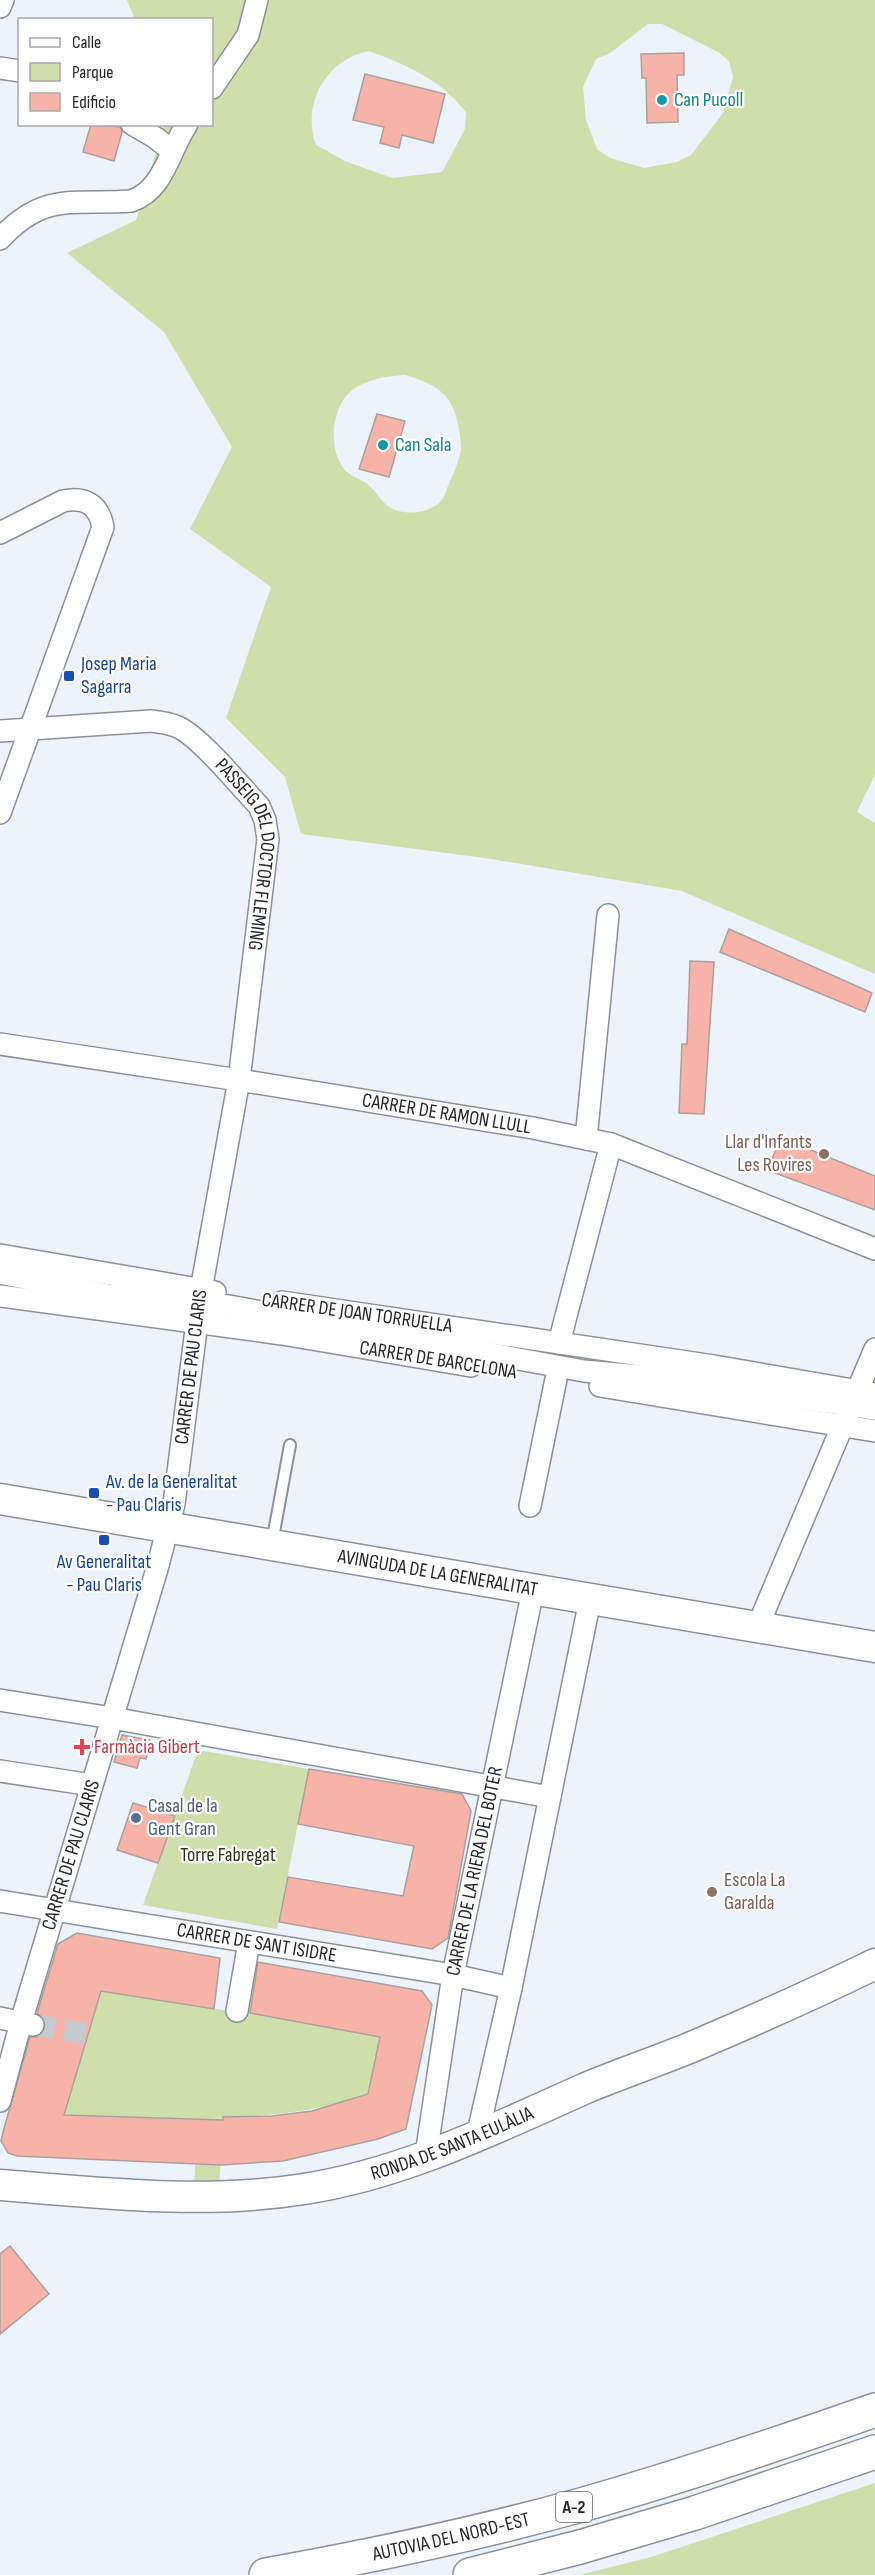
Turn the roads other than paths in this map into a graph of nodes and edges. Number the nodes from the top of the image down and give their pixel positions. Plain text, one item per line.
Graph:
1 (3, 0) edge
2 (257, 0) edge
3 (0, 7) edge
4 (0, 68) edge
5 (18, 71) edge
6 (213, 86) edge
7 (135, 126) edge
8 (186, 126) edge
9 (172, 151) junction
10 (0, 239) edge
11 (0, 533) edge
12 (32, 731) junction
13 (0, 732) edge
14 (0, 813) edge
15 (608, 915) dead end
16 (0, 1044) edge
17 (239, 1080) junction
18 (586, 1139) junction
19 (612, 1144) junction
20 (875, 1249) edge
21 (0, 1255) edge
22 (0, 1273) edge
23 (0, 1296) edge
24 (199, 1306) junction
25 (372, 1323) junction
26 (560, 1337) junction
27 (531, 1344) dead end
28 (875, 1349) edge
29 (623, 1375) junction
30 (556, 1379) junction
31 (862, 1397) edge
32 (875, 1409) edge
33 (844, 1426) junction
34 (875, 1431) edge
35 (290, 1445) dead end
36 (0, 1499) edge
37 (530, 1506) dead end
38 (168, 1526) junction
39 (272, 1546) junction
40 (532, 1590) junction
41 (590, 1600) junction
42 (757, 1628) junction
43 (875, 1647) edge
44 (0, 1700) edge
45 (112, 1718) junction
46 (0, 1771) edge
47 (92, 1785) junction
48 (494, 1786) junction
49 (550, 1797) junction
50 (0, 1901) edge
51 (54, 1911) junction
52 (249, 1942) junction
53 (875, 1964) edge
54 (453, 1975) junction
55 (511, 1988) junction
56 (237, 2011) dead end
57 (0, 2018) edge
58 (27, 2023) junction
59 (0, 2101) edge
60 (477, 2137) junction
61 (426, 2155) junction
62 (0, 2185) edge
63 (875, 2410) edge
64 (875, 2452) edge
65 (266, 2575) edge
66 (470, 2575) edge

1 - 3 street
2 - 6 street
4 - 5 street
7 - 9 street
8 - 9 street
9 - 10 street
11 - 12 street
12 - 13 street, PASSEIG DEL DOCTOR FLEMING
12 - 14 street
12 - 17 street, PASSEIG DEL DOCTOR FLEMING
15 - 18 street
16 - 17 street, CARRER DE RAMON LLULL
17 - 18 street, CARRER DE RAMON LLULL
17 - 24 street, CARRER DE PAU CLARIS
18 - 19 street, CARRER DE RAMON LLULL
19 - 20 street, CARRER DE RAMON LLULL
19 - 26 street
21 - 24 street, CARRER DE JOAN TORRUELLA
22 - 24 street
23 - 24 street, CARRER DE BARCELONA
24 - 25 street, CARRER DE JOAN TORRUELLA
24 - 30 street, CARRER DE BARCELONA
24 - 38 street, CARRER DE PAU CLARIS
25 - 26 street, CARRER DE JOAN TORRUELLA
25 - 29 street
26 - 31 street, CARRER DE JOAN TORRUELLA
27 - 29 street
28 - 31 street
29 - 31 street
30 - 33 street, CARRER DE BARCELONA
30 - 37 street
31 - 32 street
31 - 33 street
33 - 34 street, CARRER DE BARCELONA
33 - 42 street
35 - 39 lane
36 - 38 main road, AVINGUDA DE LA GENERALITAT
38 - 39 main road, AVINGUDA DE LA GENERALITAT
38 - 45 street, CARRER DE PAU CLARIS
39 - 40 main road, AVINGUDA DE LA GENERALITAT
40 - 41 main road, AVINGUDA DE LA GENERALITAT
40 - 48 street, CARRER DE LA RIERA DEL BOTER
41 - 42 main road, AVINGUDA DE LA GENERALITAT
41 - 49 street
42 - 43 main road, AVINGUDA DE LA GENERALITAT
44 - 45 street
45 - 47 street, CARRER DE PAU CLARIS
45 - 48 street
46 - 47 street
47 - 51 street, CARRER DE PAU CLARIS
48 - 49 street
48 - 54 street, CARRER DE LA RIERA DEL BOTER
49 - 55 street
50 - 51 street, CARRER DE SANT ISIDRE
51 - 52 street, CARRER DE SANT ISIDRE
51 - 58 street, CARRER DE PAU CLARIS
52 - 54 street, CARRER DE SANT ISIDRE
52 - 56 street
53 - 60 main road, RONDA DE SANTA EULÀLIA
54 - 55 street, CARRER DE SANT ISIDRE
54 - 61 street, CARRER DE LA RIERA DEL BOTER
55 - 60 street
57 - 58 street
58 - 59 street, CARRER DE PAU CLARIS
60 - 61 main road, RONDA DE SANTA EULÀLIA
61 - 62 main road, RONDA DE SANTA EULÀLIA
63 - 65 highway, AUTOVIA DEL NORD-EST / A-2
64 - 66 highway, A-2

